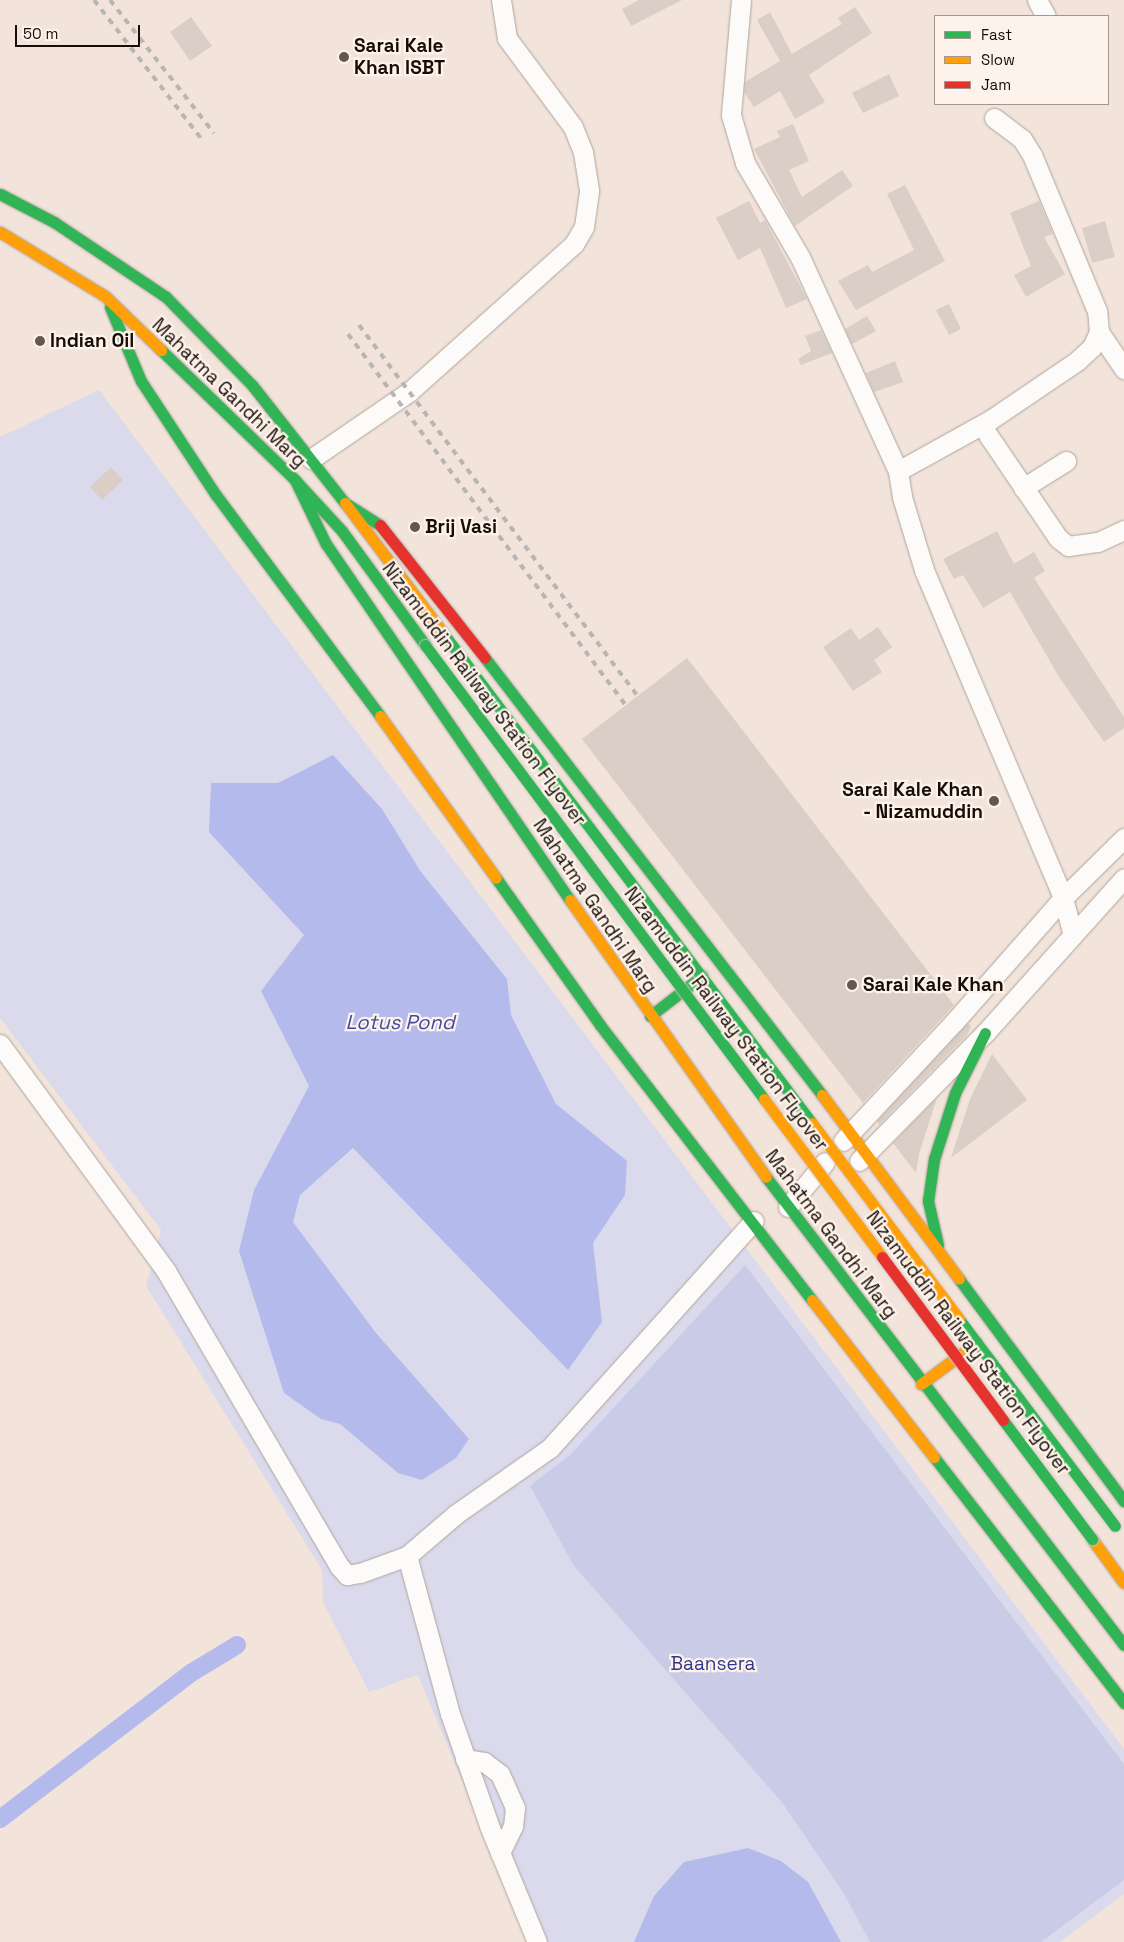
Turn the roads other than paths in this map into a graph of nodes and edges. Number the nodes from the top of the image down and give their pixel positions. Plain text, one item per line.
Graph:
1 (501, 0) edge
2 (741, 0) edge
3 (1037, 0) edge
4 (1045, 15) edge
5 (994, 118) dead end
6 (0, 194) edge
7 (0, 232) edge
8 (106, 296) junction
9 (1099, 332) junction
10 (1124, 369) edge
11 (988, 435) dead end
12 (311, 459) junction
13 (1066, 461) dead end
14 (898, 470) junction
15 (295, 480) junction
16 (1023, 488) junction
17 (345, 503) junction
18 (1124, 530) edge
19 (1124, 838) edge
20 (1124, 878) edge
21 (1063, 898) junction
22 (1073, 934) junction
23 (722, 961) junction
24 (650, 1016) junction
25 (985, 1033) junction
26 (0, 1044) edge
27 (849, 1133) junction
28 (866, 1157) junction
29 (788, 1207) junction
30 (754, 1221) junction
31 (944, 1260) junction
32 (995, 1329) junction
33 (921, 1384) junction
34 (1124, 1501) edge
35 (1124, 1538) edge
36 (407, 1556) junction
37 (1124, 1583) edge
38 (1124, 1645) edge
39 (1124, 1703) edge
40 (465, 1759) junction
41 (500, 1853) junction
42 (537, 1942) edge

1 - 12 street
2 - 14 street
3 - 4 street
5 - 9 street
6 - 12 main road, Mahatma Gandhi Marg
7 - 8 main road, Mahatma Gandhi Marg
8 - 15 main road, Mahatma Gandhi Marg
8 - 30 main road
9 - 10 street
9 - 14 street
11 - 16 street
12 - 17 main road, Mahatma Gandhi Marg
13 - 16 street
14 - 21 street
15 - 24 main road, Mahatma Gandhi Marg
15 - 37 main road, Nizamuddin Railway Station Flyover, bridge
16 - 18 street
17 - 23 main road, Mahatma Gandhi Marg
17 - 35 main road, Nizamuddin Railway Station Flyover, bridge
19 - 21 street
20 - 22 street
21 - 22 street
21 - 27 street
22 - 25 street
23 - 24 main road
23 - 27 main road, Mahatma Gandhi Marg
24 - 29 main road, Mahatma Gandhi Marg
25 - 28 street
25 - 31 main road
26 - 36 street
27 - 28 main road, Mahatma Gandhi Marg
27 - 29 street
28 - 29 street
28 - 31 main road, Mahatma Gandhi Marg
29 - 33 main road, Mahatma Gandhi Marg
30 - 36 street
30 - 39 main road
31 - 32 main road, Mahatma Gandhi Marg
32 - 33 main road
32 - 34 main road, Mahatma Gandhi Marg
33 - 38 main road, Mahatma Gandhi Marg
36 - 40 street
40 - 41 street
40 - 41 street
41 - 42 street

